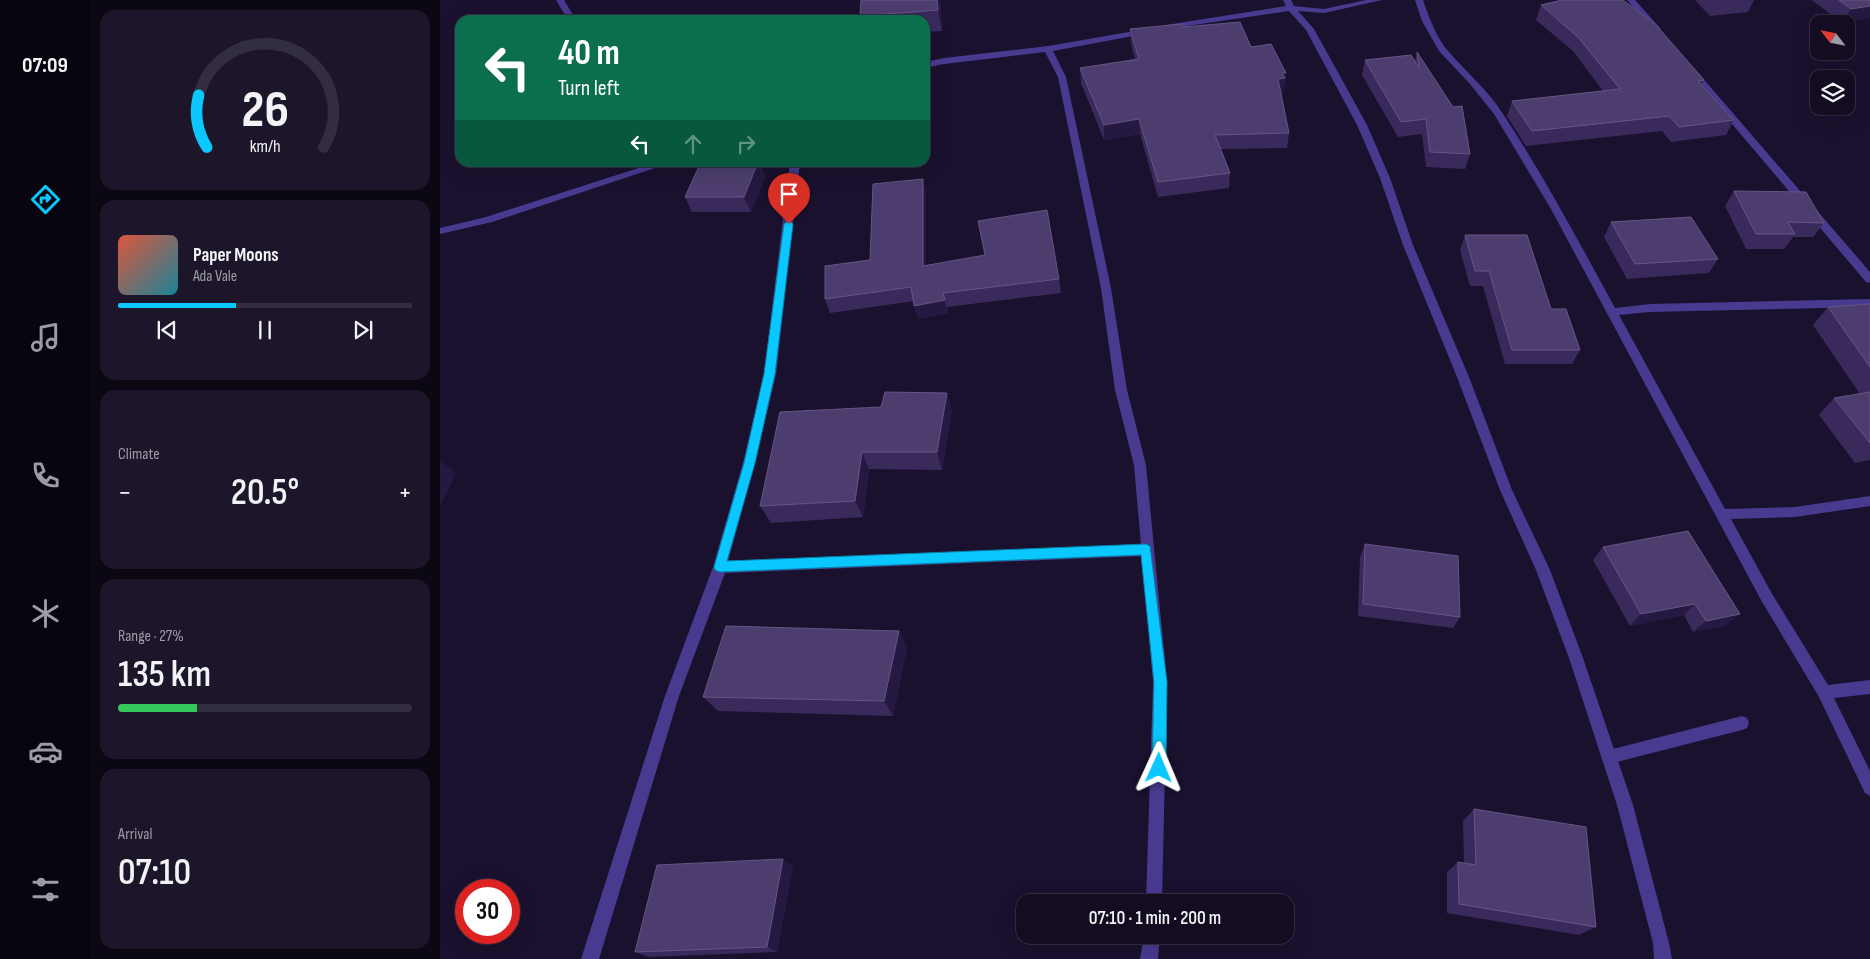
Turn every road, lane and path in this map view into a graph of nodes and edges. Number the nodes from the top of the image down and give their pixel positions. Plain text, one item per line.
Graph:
1 (560, 0) edge
2 (1378, 0) edge
3 (1419, 0) edge
4 (1631, 0) edge
5 (1289, 4) edge
6 (569, 15) edge
7 (1663, 38) edge
8 (1048, 49) junction
9 (1682, 60) edge
10 (930, 64) edge
11 (653, 167) edge
12 (794, 167) edge
13 (440, 231) edge
14 (1870, 279) edge
15 (1870, 303) edge
16 (1612, 312) junction
17 (1870, 501) edge
18 (1722, 514) junction
19 (1146, 550) junction
20 (720, 567) junction
21 (1870, 687) edge
22 (1824, 692) junction
23 (1742, 723) dead end
24 (1609, 757) junction
25 (1870, 788) edge
26 (1154, 894) edge
27 (1151, 944) edge
28 (590, 959) edge
29 (1149, 959) edge
30 (1663, 959) edge

1 - 6 street
2 - 5 street
3 - 16 street
4 - 7 street
5 - 8 street
5 - 24 street
8 - 10 street
8 - 19 street
9 - 14 street
11 - 13 street
12 - 20 street
15 - 16 street
16 - 18 street
17 - 18 street
18 - 22 street
19 - 20 street
19 - 26 street
20 - 28 street
21 - 22 street
22 - 25 street
23 - 24 street
24 - 30 street
27 - 29 street

